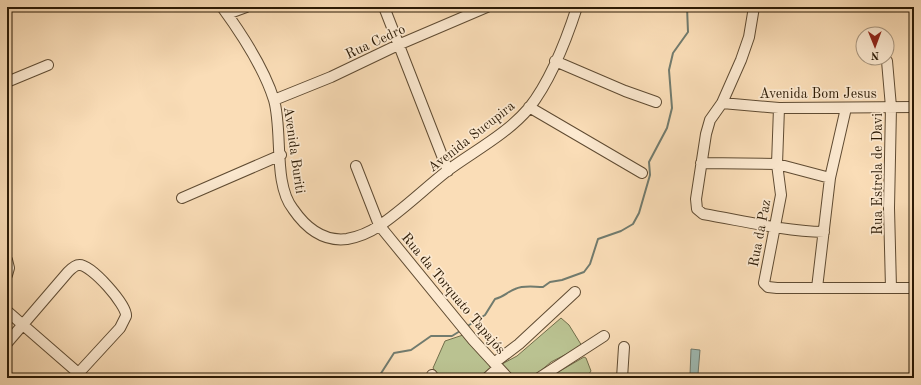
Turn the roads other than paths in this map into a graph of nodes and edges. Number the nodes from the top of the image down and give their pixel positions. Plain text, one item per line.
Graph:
1 (246, 7) edge
2 (384, 7) edge
3 (487, 7) edge
4 (578, 7) edge
5 (754, 7) edge
6 (225, 11) edge
7 (398, 45) junction
8 (555, 61) junction
9 (48, 65) dead end
10 (887, 66) edge
11 (7, 82) edge
12 (274, 100) junction
13 (656, 102) dead end
14 (722, 103) junction
15 (529, 107) junction
16 (891, 107) junction
17 (914, 107) edge
18 (779, 108) junction
19 (846, 108) junction
20 (280, 155) junction
21 (701, 163) junction
22 (777, 164) junction
23 (356, 166) dead end
24 (448, 171) junction
25 (642, 173) dead end
26 (830, 178) junction
27 (182, 198) dead end
28 (379, 226) junction
29 (774, 228) junction
30 (824, 232) junction
31 (7, 260) edge
32 (7, 275) edge
33 (817, 288) junction
34 (891, 288) junction
35 (914, 288) edge
36 (575, 292) dead end
37 (7, 311) edge
38 (23, 325) junction
39 (604, 336) dead end
40 (7, 343) edge
41 (624, 347) dead end
42 (496, 365) junction
43 (79, 376) edge
44 (486, 378) edge
45 (508, 378) edge
46 (539, 378) edge
47 (622, 378) edge

1 - 6 street
2 - 7 street
3 - 7 street, Rua Cedro
4 - 8 street, Avenida Sucupira
5 - 14 street
6 - 12 street, Avenida Buriti
7 - 12 street, Rua Cedro
7 - 24 street
8 - 13 street
8 - 15 street, Avenida Sucupira
9 - 11 street
10 - 16 street, Rua Estrela de Davi
12 - 20 street, Avenida Buriti
14 - 18 street, Avenida Bom Jesus
14 - 21 street
15 - 24 street, Avenida Sucupira
15 - 25 street
16 - 17 street, Avenida Bom Jesus
16 - 19 street, Avenida Bom Jesus
16 - 34 street, Rua Estrela de Davi
18 - 19 street, Avenida Bom Jesus
18 - 22 street, Rua da Paz
19 - 26 street
20 - 27 street
20 - 28 street, Avenida Buriti
21 - 22 street
21 - 29 street
22 - 26 street
22 - 29 street, Rua da Paz
23 - 28 street, Rua da Torquato Tapajós
24 - 28 street, Avenida Sucupira
26 - 30 street
28 - 42 street, Rua da Torquato Tapajós
29 - 30 street
29 - 33 street, Rua da Paz
30 - 33 street
31 - 32 street
33 - 34 street, Rua da Paz
34 - 35 street, Rua da Paz
36 - 42 street
37 - 38 street
38 - 40 street
38 - 43 street
38 - 43 street
39 - 46 street
41 - 47 street
42 - 44 street
42 - 45 street, Rua da Torquato Tapajós

